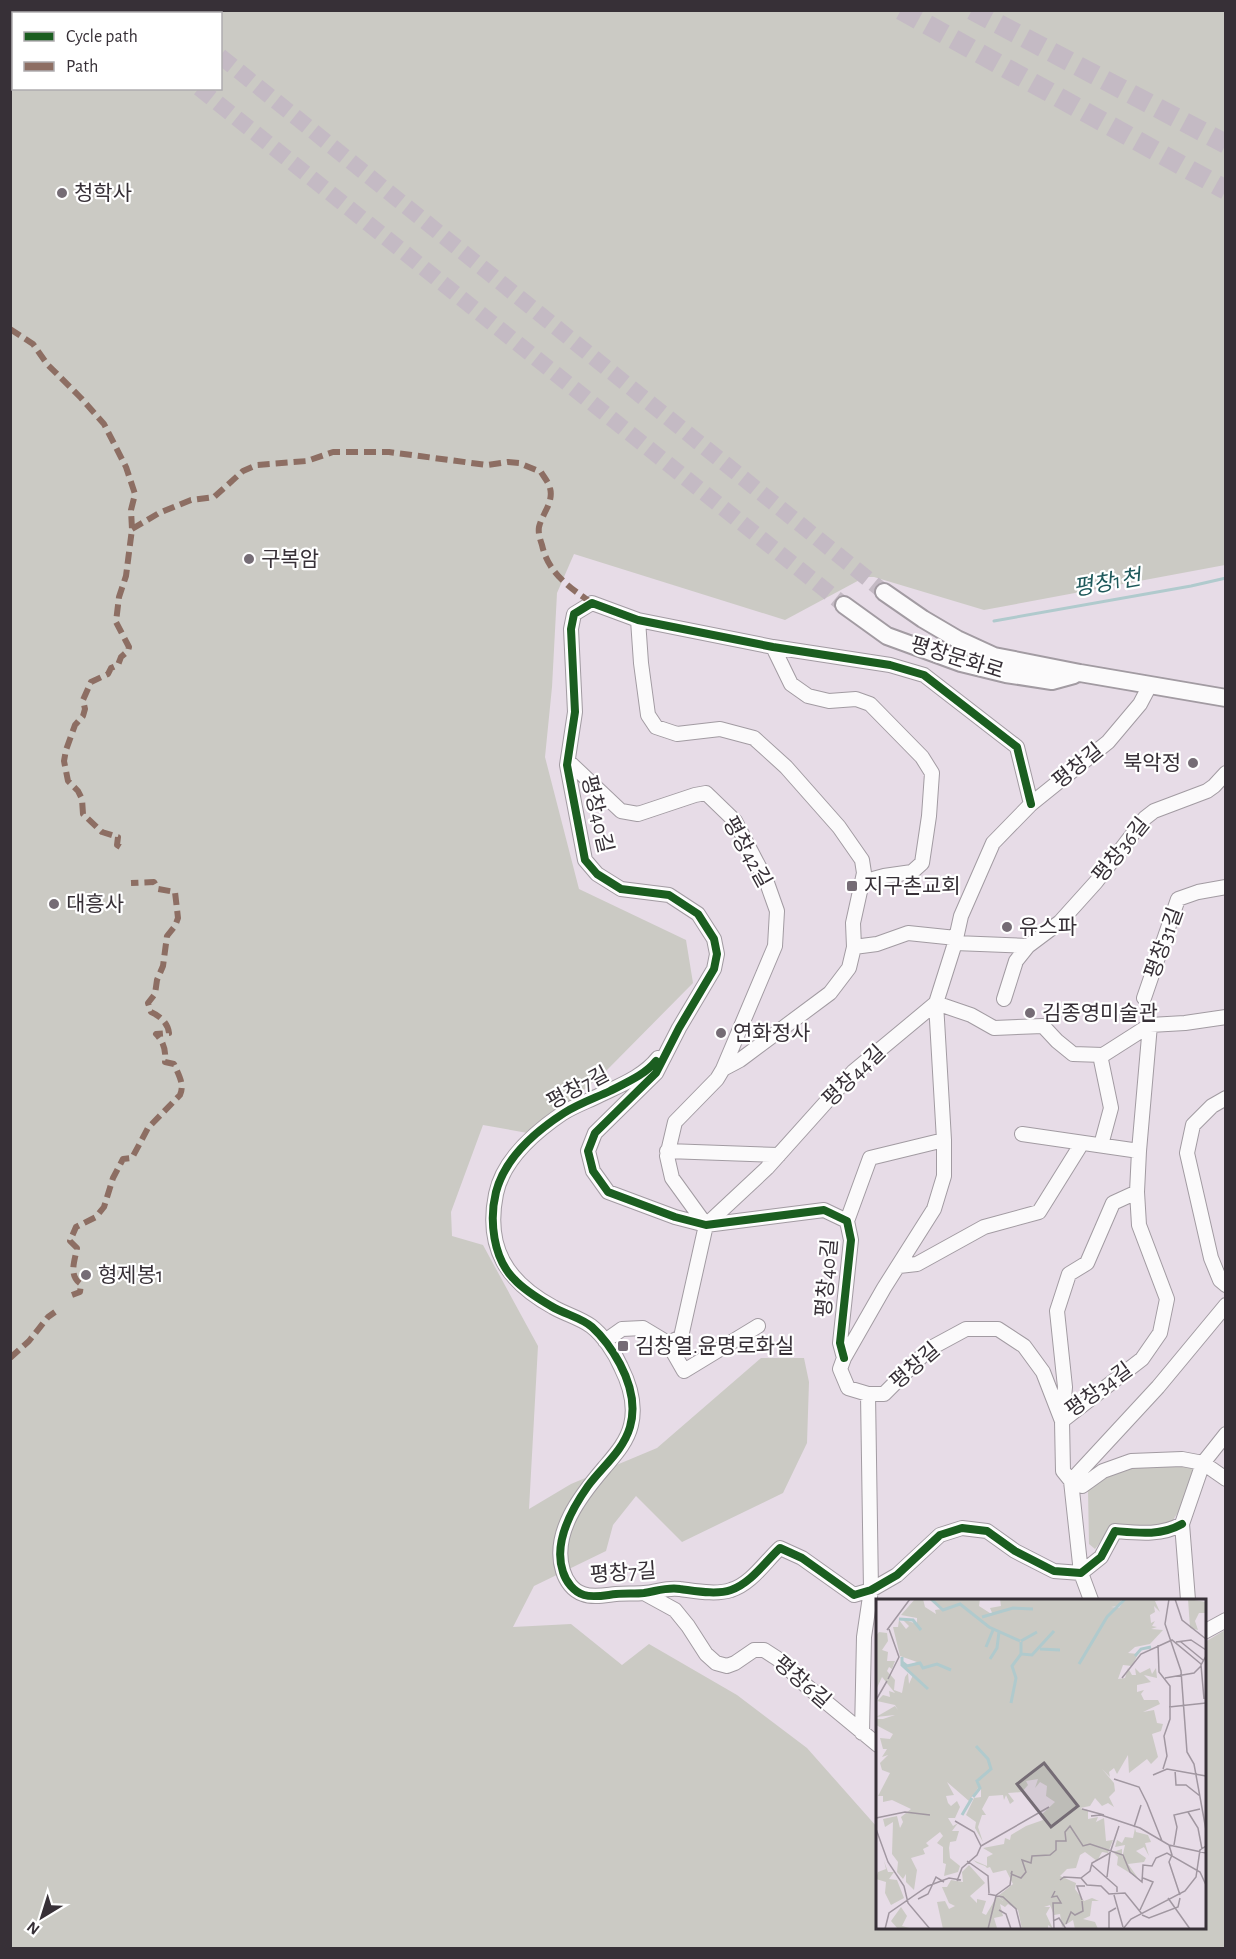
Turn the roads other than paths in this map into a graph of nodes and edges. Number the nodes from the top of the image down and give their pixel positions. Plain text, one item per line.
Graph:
1 (884, 592) tunnel mouth
2 (844, 605) tunnel mouth
3 (638, 620) junction
4 (773, 647) junction
5 (1080, 674) junction
6 (1150, 685) junction
7 (1226, 698) edge
8 (568, 761) junction
9 (1226, 773) edge
10 (1031, 804) junction
11 (862, 882) junction
12 (1226, 887) edge
13 (956, 940) junction
14 (1028, 946) junction
15 (854, 947) junction
16 (1144, 998) dead end
17 (1004, 999) dead end
18 (936, 1003) junction
19 (1226, 1017) edge
20 (1150, 1025) junction
21 (679, 1028) junction
22 (1100, 1055) junction
23 (723, 1069) junction
24 (1226, 1098) edge
25 (1022, 1134) dead end
26 (944, 1140) junction
27 (1082, 1143) junction
28 (1101, 1145) junction
29 (667, 1151) junction
30 (1139, 1151) junction
31 (779, 1155) junction
32 (1137, 1192) junction
33 (847, 1221) junction
34 (706, 1225) junction
35 (899, 1266) junction
36 (1226, 1285) edge
37 (1226, 1305) edge
38 (758, 1326) dead end
39 (605, 1341) junction
40 (668, 1343) junction
41 (844, 1358) junction
42 (868, 1394) junction
43 (1062, 1421) junction
44 (1226, 1434) edge
45 (1203, 1463) junction
46 (1226, 1479) edge
47 (1071, 1480) junction
48 (1182, 1524) junction
49 (1081, 1573) junction
50 (871, 1590) junction
51 (644, 1593) junction
52 (1091, 1599) edge
53 (1188, 1599) edge
54 (1226, 1620) edge
55 (1206, 1631) edge
56 (862, 1734) junction
57 (876, 1744) edge

1 - 5 main road, 평창문화로
2 - 5 main road, 평창문화로
3 - 4 street, 평창40길
3 - 8 street, 평창40길
3 - 11 street, 평창42길
4 - 10 street, 평창40길
4 - 11 street
5 - 6 main road, 평창문화로
6 - 7 main road, 평창문화로
6 - 10 street, 평창길
8 - 21 street, 평창40길
8 - 23 street, 평창42길
9 - 14 street, 평창36길
10 - 13 street, 평창길
11 - 15 street, 평창42길
12 - 16 street, 평창31길
13 - 14 street
13 - 15 street
13 - 18 street, 평창길
14 - 17 street, 평창36길
15 - 23 street, 평창42길
18 - 22 street
18 - 26 street, 평창길
18 - 31 street, 평창44길
19 - 20 street
20 - 22 street
20 - 30 street, 평창34길
21 - 34 street, 평창40길
21 - 39 street, 평창7길
22 - 28 street
23 - 29 street, 평창42길
24 - 36 street
25 - 27 street
26 - 33 street
26 - 35 street, 평창길
27 - 28 street
27 - 35 street
28 - 30 street
29 - 31 street
29 - 34 street, 평창42길
30 - 32 street, 평창34길
31 - 34 street, 평창44길
32 - 43 street, 평창34길
32 - 43 street, 평창34길
33 - 34 street, 평창40길
33 - 41 street, 평창40길
34 - 40 street
35 - 41 street, 평창길
37 - 47 street
38 - 40 street
39 - 40 street
39 - 51 street, 평창7길
41 - 42 street, 평창길 / 평창길
42 - 43 street, 평창길 / 평창길
42 - 50 street, 평창길
43 - 47 street, 평창길 / 평창길
44 - 45 street
45 - 46 street
45 - 47 street
45 - 48 street
47 - 49 street, 평창길
48 - 49 street
48 - 53 street
49 - 50 street
49 - 52 street, 평창길
50 - 51 street, 평창7길
50 - 56 street
51 - 56 street, 평창6길
54 - 55 street
56 - 57 street, 평창6길

